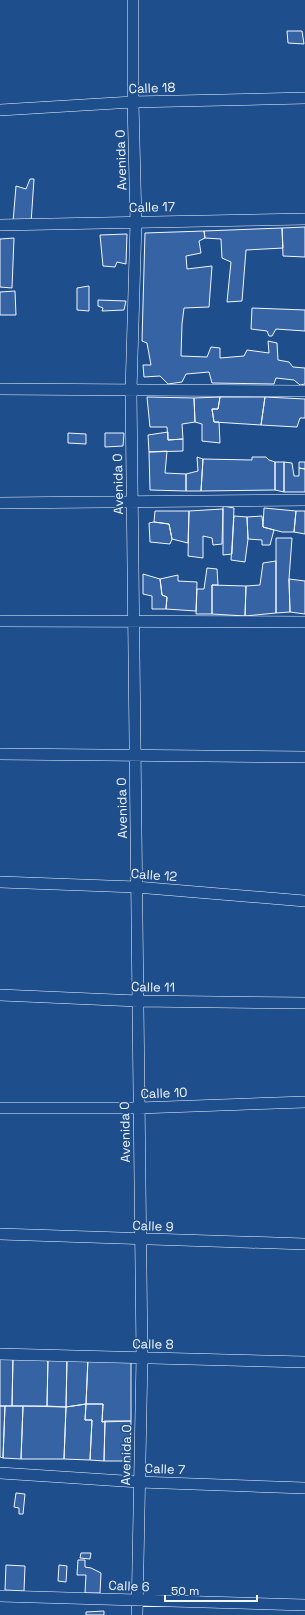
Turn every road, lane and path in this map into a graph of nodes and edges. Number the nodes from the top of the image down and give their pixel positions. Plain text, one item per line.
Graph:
1 (133, 0) edge
2 (305, 98) edge
3 (133, 102) junction
4 (0, 110) edge
5 (305, 219) edge
6 (136, 222) junction
7 (0, 225) edge
8 (0, 389) edge
9 (131, 391) junction
10 (305, 391) edge
11 (305, 500) edge
12 (132, 502) junction
13 (0, 503) edge
14 (0, 621) edge
15 (133, 621) junction
16 (305, 622) edge
17 (0, 754) edge
18 (135, 756) junction
19 (305, 757) edge
20 (0, 882) edge
21 (136, 887) junction
22 (305, 901) edge
23 (0, 995) edge
24 (138, 1001) junction
25 (305, 1003) edge
26 (305, 1102) edge
27 (0, 1108) edge
28 (139, 1108) junction
29 (0, 1234) edge
30 (140, 1239) junction
31 (305, 1244) edge
32 (0, 1354) edge
33 (142, 1357) junction
34 (305, 1362) edge
35 (0, 1473) edge
36 (140, 1482) junction
37 (305, 1488) edge
38 (0, 1596) edge
39 (137, 1600) junction
40 (305, 1604) edge
41 (137, 1615) edge

1 - 3 street, Avenida 0
2 - 3 street, Calle 18
3 - 4 street, Calle 18
3 - 6 street, Avenida 0
5 - 6 street, Calle 17
6 - 7 street, Calle 17
6 - 9 street, Avenida 0
8 - 9 street
9 - 10 street
9 - 12 street, Avenida 0
11 - 12 street
12 - 13 street
12 - 15 street, Avenida 0
14 - 15 street
15 - 16 street
15 - 18 street, Avenida 0
17 - 18 street
18 - 19 street
18 - 21 street, Avenida 0
20 - 21 street, Calle 12
21 - 22 street, Calle 12
21 - 24 street, Avenida 0
23 - 24 street, Calle 11
24 - 25 street, Calle 11
24 - 28 street, Avenida 0
26 - 28 street, Calle 10
27 - 28 street, Calle 10
28 - 30 street, Avenida 0
29 - 30 street, Calle 9
30 - 31 street, Calle 9
30 - 33 street, Avenida 0
32 - 33 street, Calle 8
33 - 34 street, Calle 8
33 - 36 street, Avenida 0
35 - 36 street, Calle 7
36 - 37 street, Calle 7
36 - 39 street, Avenida 0
38 - 39 street, Calle 6
39 - 40 street, Calle 6
39 - 41 street, Avenida 0

